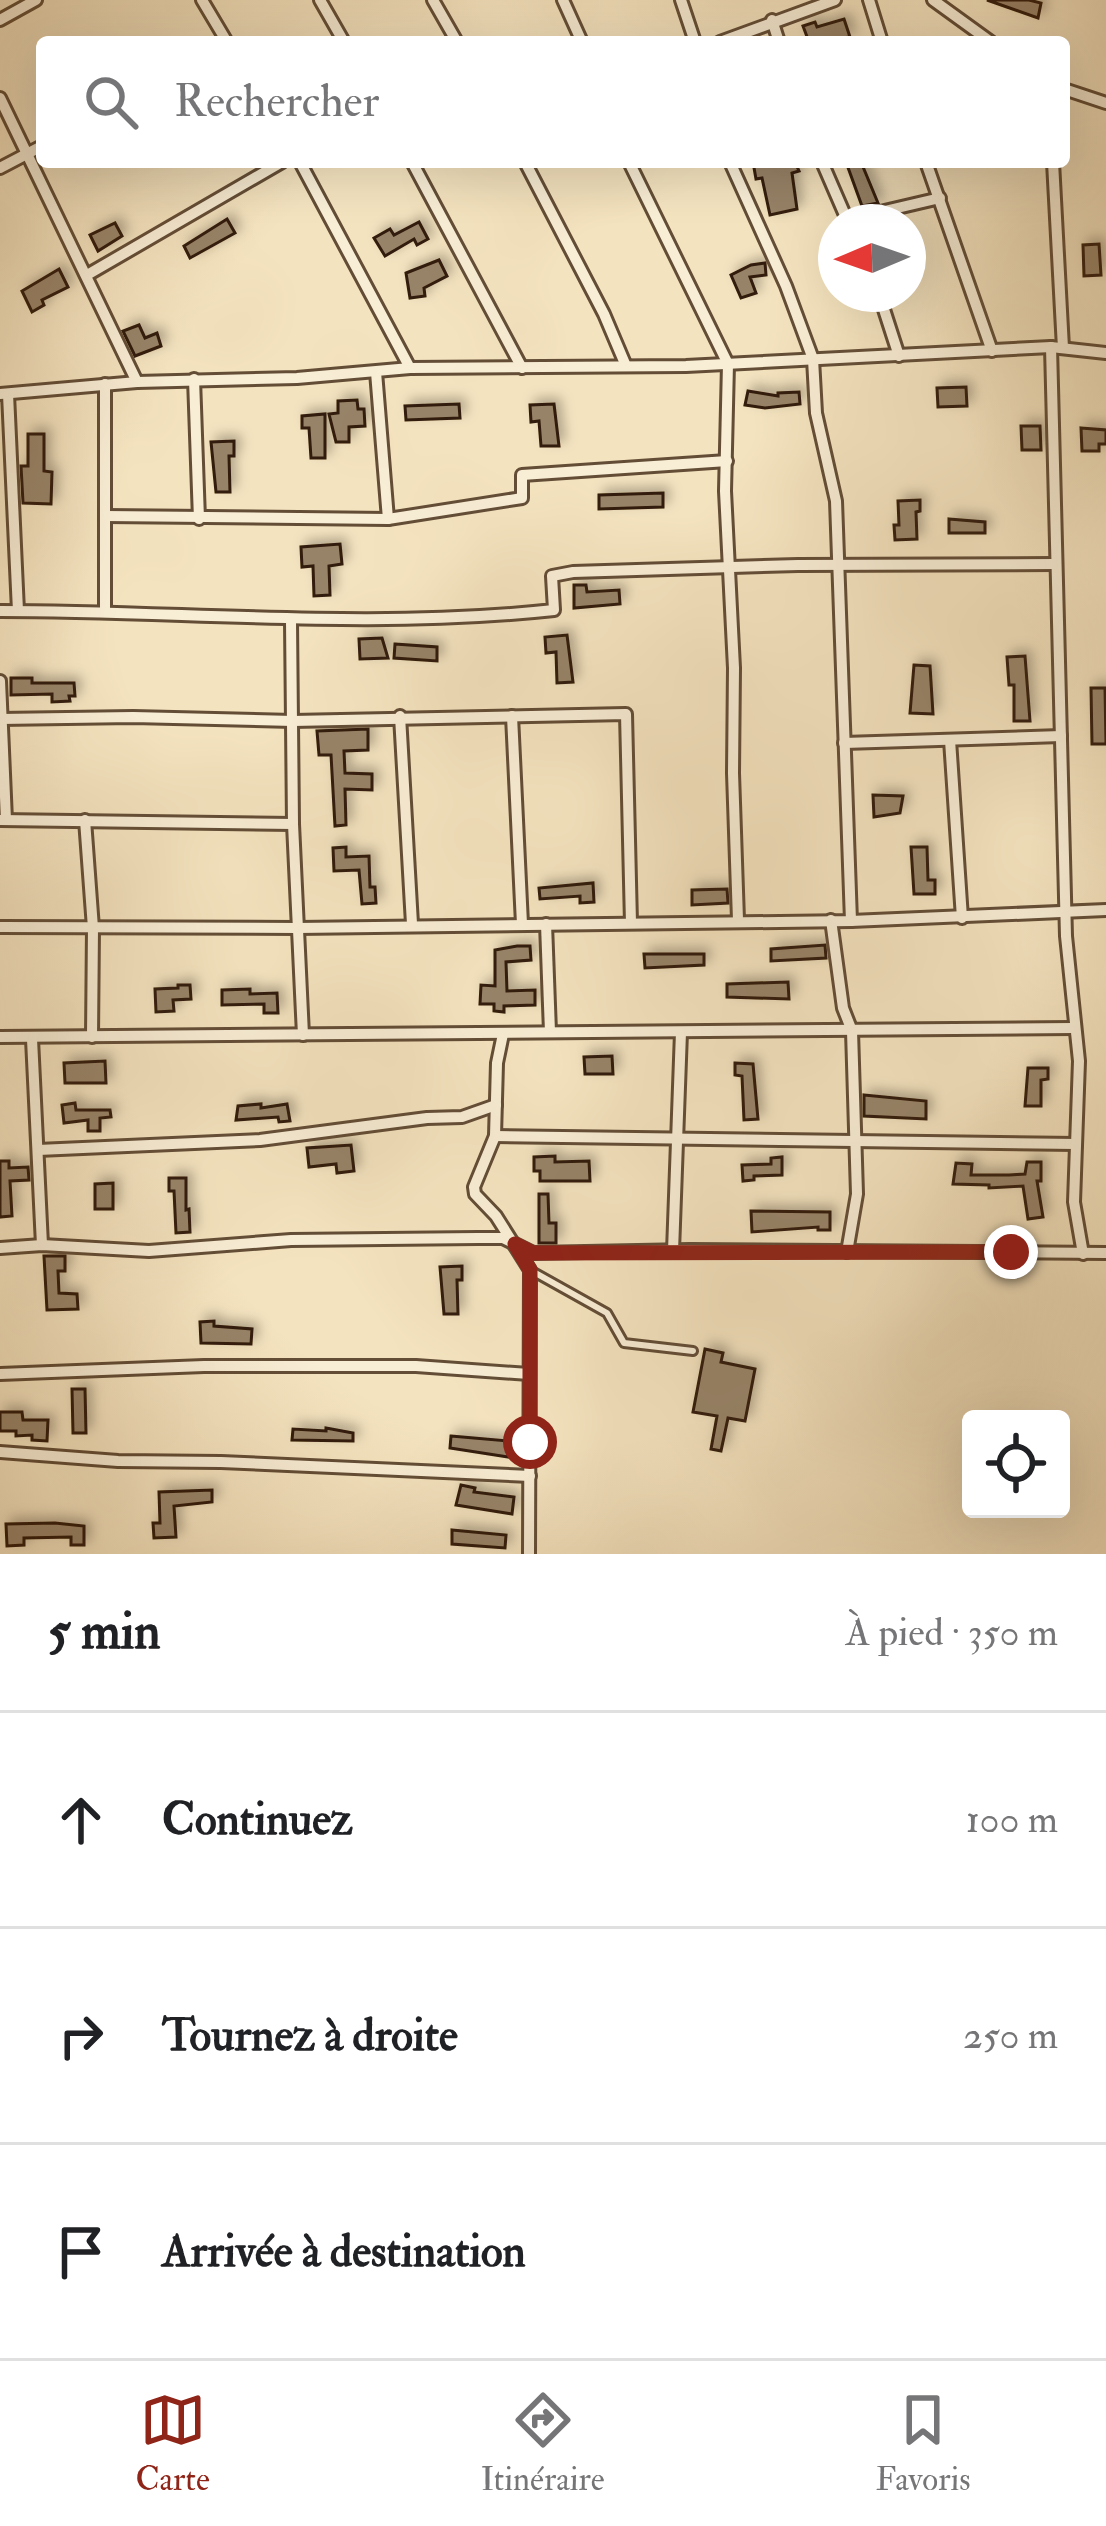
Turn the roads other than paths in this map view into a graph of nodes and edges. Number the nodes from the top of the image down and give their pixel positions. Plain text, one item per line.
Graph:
1 (36, 0) edge
2 (202, 0) edge
3 (320, 0) edge
4 (433, 0) edge
5 (563, 0) edge
6 (680, 0) edge
7 (835, 0) edge
8 (869, 0) edge
9 (933, 0) edge
10 (0, 20) edge
11 (772, 20) junction
12 (223, 36) edge
13 (341, 36) edge
14 (454, 36) edge
15 (578, 36) edge
16 (692, 36) edge
17 (734, 36) edge
18 (777, 36) edge
19 (880, 36) edge
20 (983, 36) edge
21 (1070, 91) edge
22 (0, 98) edge
23 (1106, 103) edge
24 (36, 149) edge
25 (27, 154) junction
26 (0, 168) edge
27 (272, 168) edge
28 (303, 168) edge
29 (415, 168) edge
30 (528, 168) edge
31 (632, 168) edge
32 (733, 168) edge
33 (825, 168) edge
34 (928, 168) edge
35 (1053, 168) edge
36 (940, 198) junction
37 (840, 204) edge
38 (916, 204) edge
39 (88, 275) junction
40 (885, 312) edge
41 (1057, 348) junction
42 (992, 351) junction
43 (1106, 352) edge
44 (899, 356) junction
45 (813, 359) junction
46 (728, 364) junction
47 (626, 366) junction
48 (410, 368) junction
49 (521, 368) junction
50 (376, 372) junction
51 (194, 379) junction
52 (136, 382) junction
53 (105, 384) junction
54 (4, 394) edge
55 (727, 461) junction
56 (105, 516) junction
57 (199, 519) junction
58 (388, 519) junction
59 (1054, 564) junction
60 (728, 567) junction
61 (840, 568) junction
62 (0, 611) edge
63 (17, 611) junction
64 (105, 611) junction
65 (291, 621) junction
66 (0, 681) edge
67 (400, 716) junction
68 (512, 716) junction
69 (2, 719) edge
70 (293, 721) junction
71 (1061, 736) junction
72 (950, 740) junction
73 (844, 742) junction
74 (3, 820) edge
75 (85, 820) junction
76 (293, 824) junction
77 (1106, 910) edge
78 (1068, 913) junction
79 (962, 918) junction
80 (738, 920) junction
81 (831, 920) junction
82 (851, 921) junction
83 (631, 923) junction
84 (412, 924) junction
85 (522, 924) junction
86 (546, 924) junction
87 (0, 927) edge
88 (92, 928) junction
89 (298, 928) junction
90 (1073, 1028) junction
91 (852, 1031) junction
92 (550, 1032) junction
93 (681, 1032) junction
94 (503, 1034) junction
95 (303, 1035) junction
96 (0, 1037) edge
97 (92, 1037) junction
98 (32, 1039) junction
99 (496, 1105) junction
100 (496, 1136) junction
101 (676, 1142) junction
102 (854, 1142) junction
103 (1076, 1144) junction
104 (38, 1150) junction
105 (515, 1244) junction
106 (42, 1245) junction
107 (0, 1248) edge
108 (673, 1251) junction
109 (847, 1252) junction
110 (1106, 1253) edge
111 (1083, 1254) junction
112 (530, 1270) junction
113 (693, 1351) dead end
114 (0, 1374) edge
115 (529, 1374) junction
116 (0, 1452) edge
117 (530, 1476) junction
118 (529, 1554) edge

1 - 10 street
2 - 12 street
3 - 13 street
4 - 14 street
5 - 15 street
6 - 16 street
7 - 11 street
8 - 19 street
9 - 20 street
11 - 17 street
11 - 18 street
21 - 23 street
22 - 25 street
24 - 25 street
25 - 26 street
25 - 39 street
27 - 39 street
28 - 48 street
29 - 49 street
30 - 47 street
31 - 46 street
32 - 45 street
33 - 37 street
34 - 36 street
35 - 41 street
36 - 38 street
36 - 42 street
39 - 52 street
40 - 44 street
41 - 42 street
41 - 43 street
41 - 59 street
42 - 44 street
44 - 45 street
45 - 46 street
45 - 61 street
46 - 47 street
46 - 55 street
47 - 49 street
48 - 49 street
48 - 50 street
50 - 51 street
50 - 58 street
51 - 52 street
51 - 57 street
52 - 53 street
53 - 54 street
53 - 56 street
54 - 63 street
55 - 58 street
55 - 60 street
56 - 57 street
56 - 64 street
57 - 58 street
59 - 61 street
59 - 71 street
60 - 61 street
60 - 65 street
60 - 80 street
61 - 73 street
62 - 63 street
63 - 64 street
64 - 65 street
65 - 70 street
66 - 69 street
67 - 68 street
67 - 70 street
67 - 84 street
68 - 83 street
68 - 85 street
69 - 70 street
69 - 74 street
70 - 76 street
71 - 72 street
71 - 78 street
72 - 73 street
72 - 79 street
73 - 82 street
74 - 75 street
75 - 76 street
75 - 88 street
76 - 89 street
77 - 78 street
78 - 79 street
78 - 90 street
79 - 82 street
80 - 81 street
80 - 83 street
81 - 82 street
81 - 91 street
83 - 86 street
84 - 85 street
84 - 89 street
85 - 86 street
86 - 92 street
87 - 88 street
88 - 89 street
88 - 97 street
89 - 95 street
90 - 91 street
90 - 103 street
91 - 93 street
91 - 102 street
92 - 93 street
92 - 94 street
93 - 101 street
94 - 95 street
94 - 99 street
95 - 97 street
96 - 98 street
97 - 98 street
98 - 104 street
99 - 100 street
99 - 104 street
100 - 101 street
100 - 105 street
101 - 102 street
101 - 108 street
102 - 103 street
102 - 109 street
103 - 111 street
104 - 106 street
105 - 106 street
105 - 108 street
105 - 112 street
106 - 107 street
108 - 109 street
109 - 111 street
110 - 111 street
112 - 113 lane
112 - 115 street
114 - 115 street
115 - 117 street
116 - 117 street
117 - 118 street

